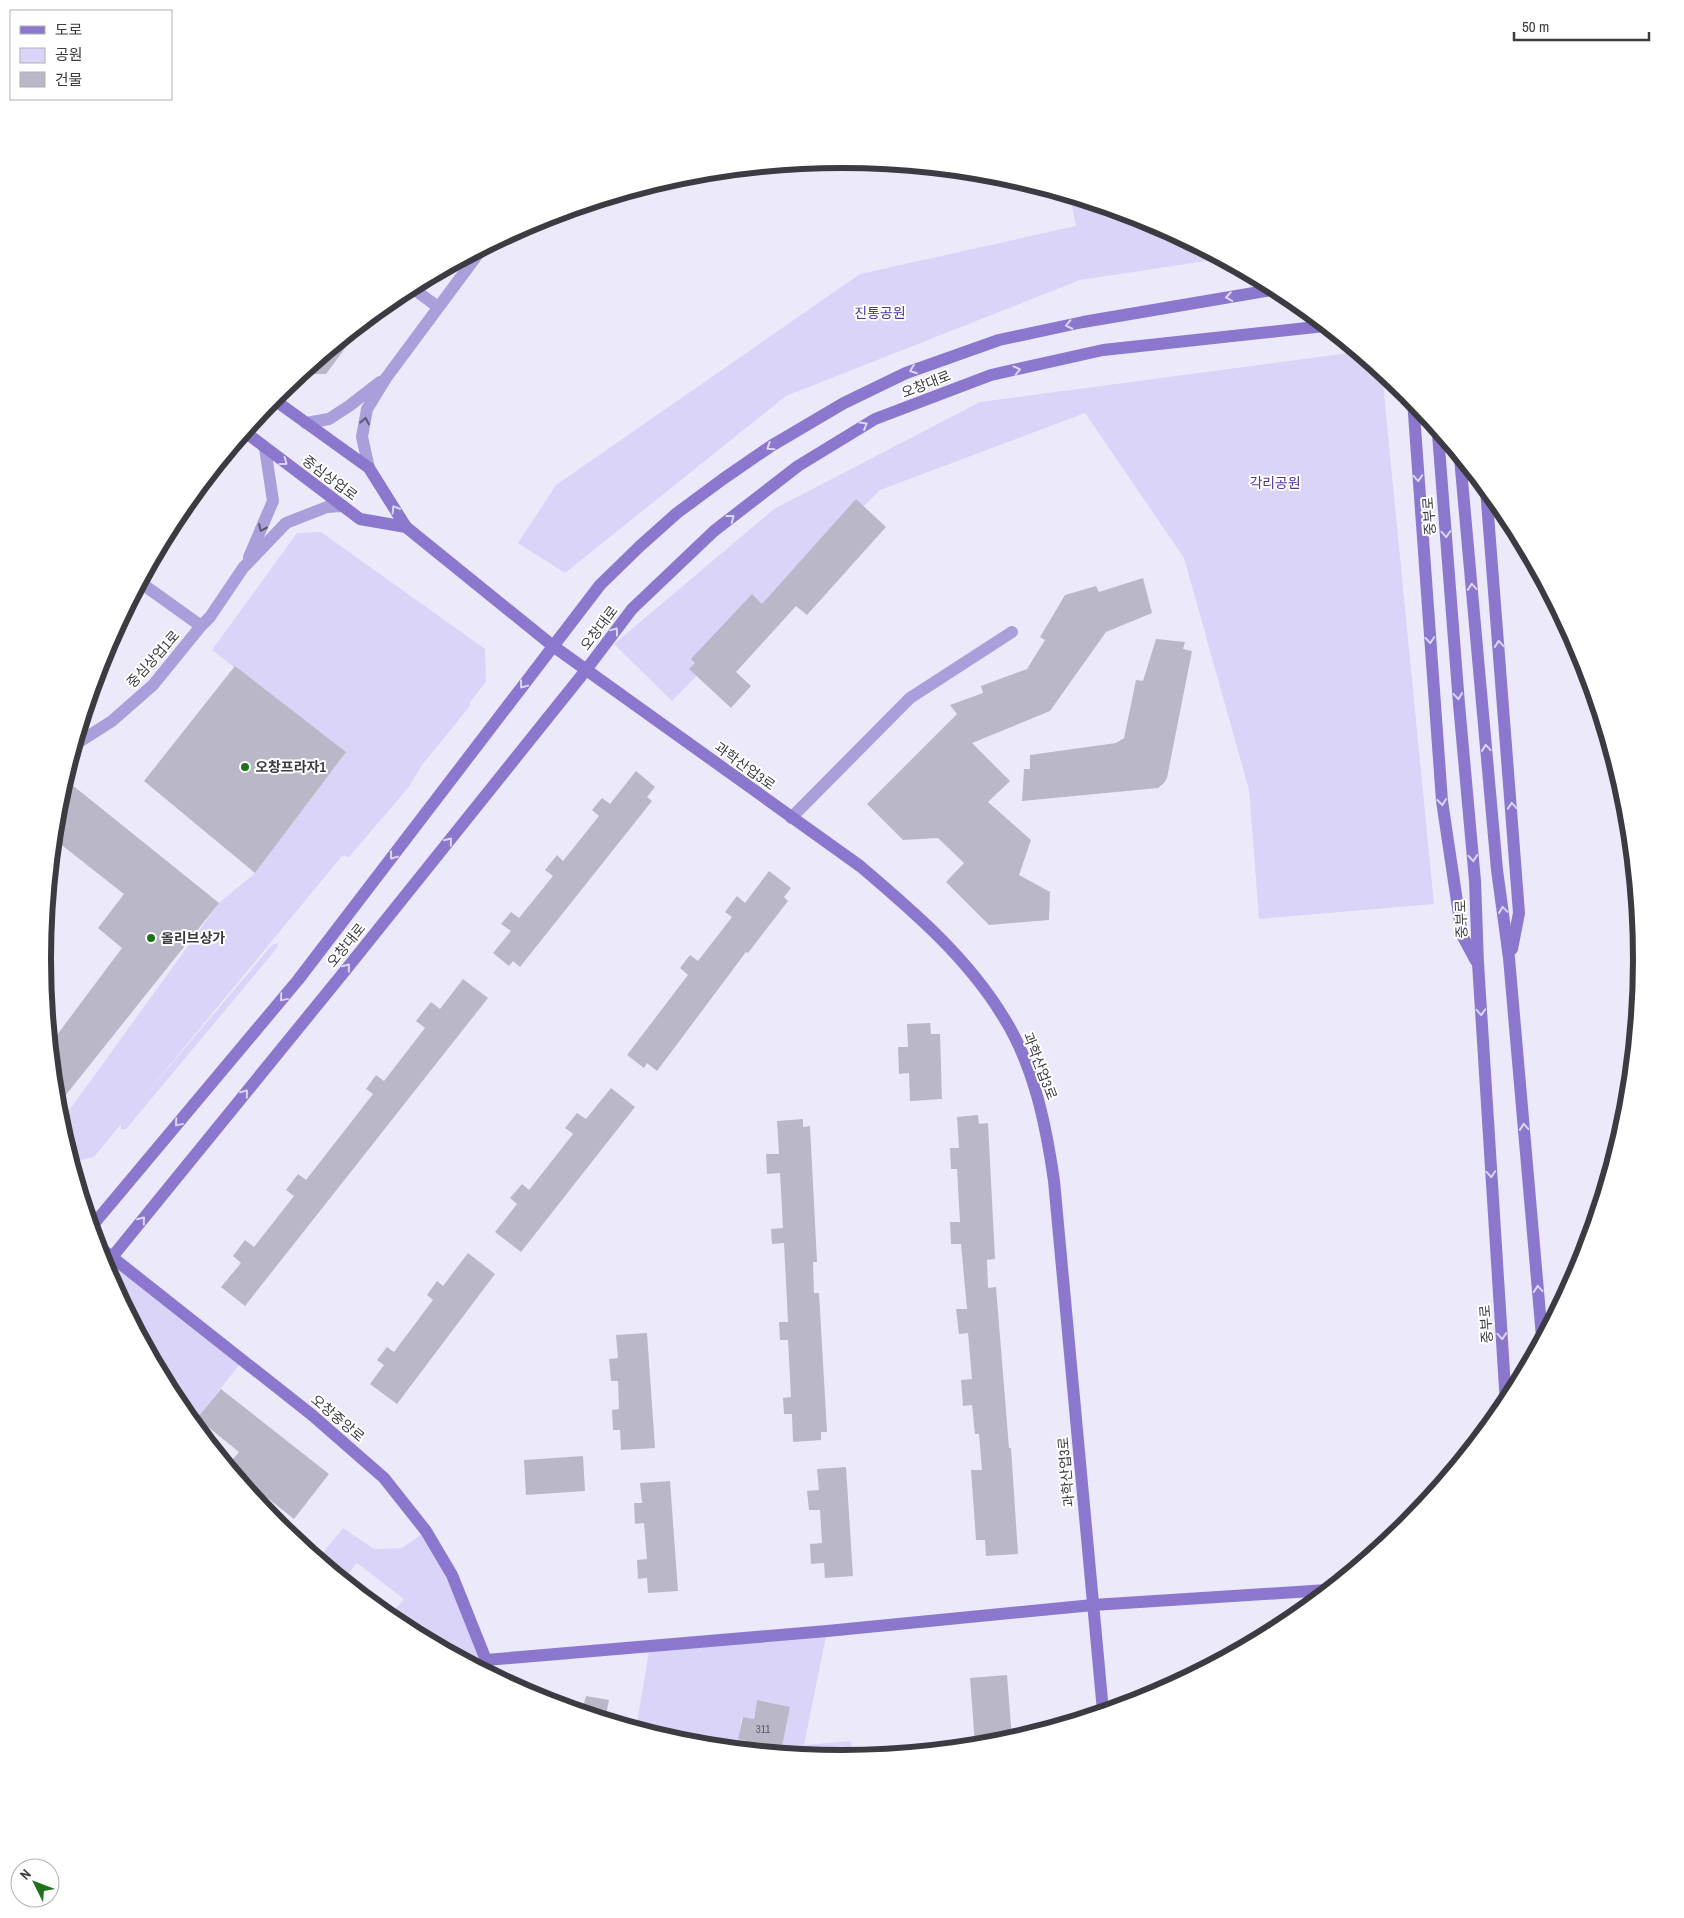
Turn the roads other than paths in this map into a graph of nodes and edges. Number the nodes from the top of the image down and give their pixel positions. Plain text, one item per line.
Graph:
1 (474, 260) edge
2 (419, 292) edge
3 (1265, 292) edge
4 (438, 307) junction
5 (1316, 327) edge
6 (386, 378) junction
7 (279, 404) edge
8 (1413, 413) edge
9 (1420, 420) edge
10 (306, 423) junction
11 (1415, 429) junction
12 (249, 435) edge
13 (1438, 440) edge
14 (265, 448) junction
15 (369, 468) junction
16 (1461, 468) edge
17 (1487, 503) edge
18 (343, 506) junction
19 (406, 527) junction
20 (243, 568) junction
21 (145, 586) edge
22 (201, 626) junction
23 (1012, 632) dead end
24 (553, 646) junction
25 (586, 670) junction
26 (82, 740) edge
27 (791, 818) junction
28 (1509, 958) junction
29 (1478, 963) junction
30 (96, 1221) edge
31 (110, 1259) edge
32 (113, 1265) edge
33 (1541, 1327) edge
34 (1505, 1389) edge
35 (1317, 1591) edge
36 (1093, 1604) junction
37 (485, 1665) edge
38 (488, 1666) edge
39 (1102, 1706) edge

1 - 4 street
2 - 4 street
3 -> 24 main road, 오창대로
4 - 6 street
25 -> 5 main road, 오창대로
6 - 10 street
15 -> 6 street
7 - 10 main road, 중심상업로
8 - 11 main road
9 - 11 main road
10 - 15 main road, 중심상업로
11 -> 29 main road
12 - 14 main road, 중심상업로
13 -> 29 main road, 중부로
14 -> 18 main road, 중심상업로
14 -> 20 street
19 -> 15 main road, 중심상업로
28 -> 16 main road
28 -> 17 main road
18 - 19 main road, 중심상업로
18 - 20 street
19 - 24 main road, 중심상업로
20 - 22 street, 중심상업1로
21 - 22 street, 중심상업1로
22 - 26 street, 중심상업1로
23 - 27 street
24 - 25 main road, 과학산업3로
24 -> 30 main road, 오창대로
25 - 27 main road, 과학산업3로
31 -> 25 main road, 오창대로
27 - 36 main road, 과학산업3로
33 -> 28 main road
29 -> 34 main road, 중부로
32 - 37 main road, 오창중앙로
35 - 36 main road
36 - 38 main road
36 - 39 main road, 과학산업3로

